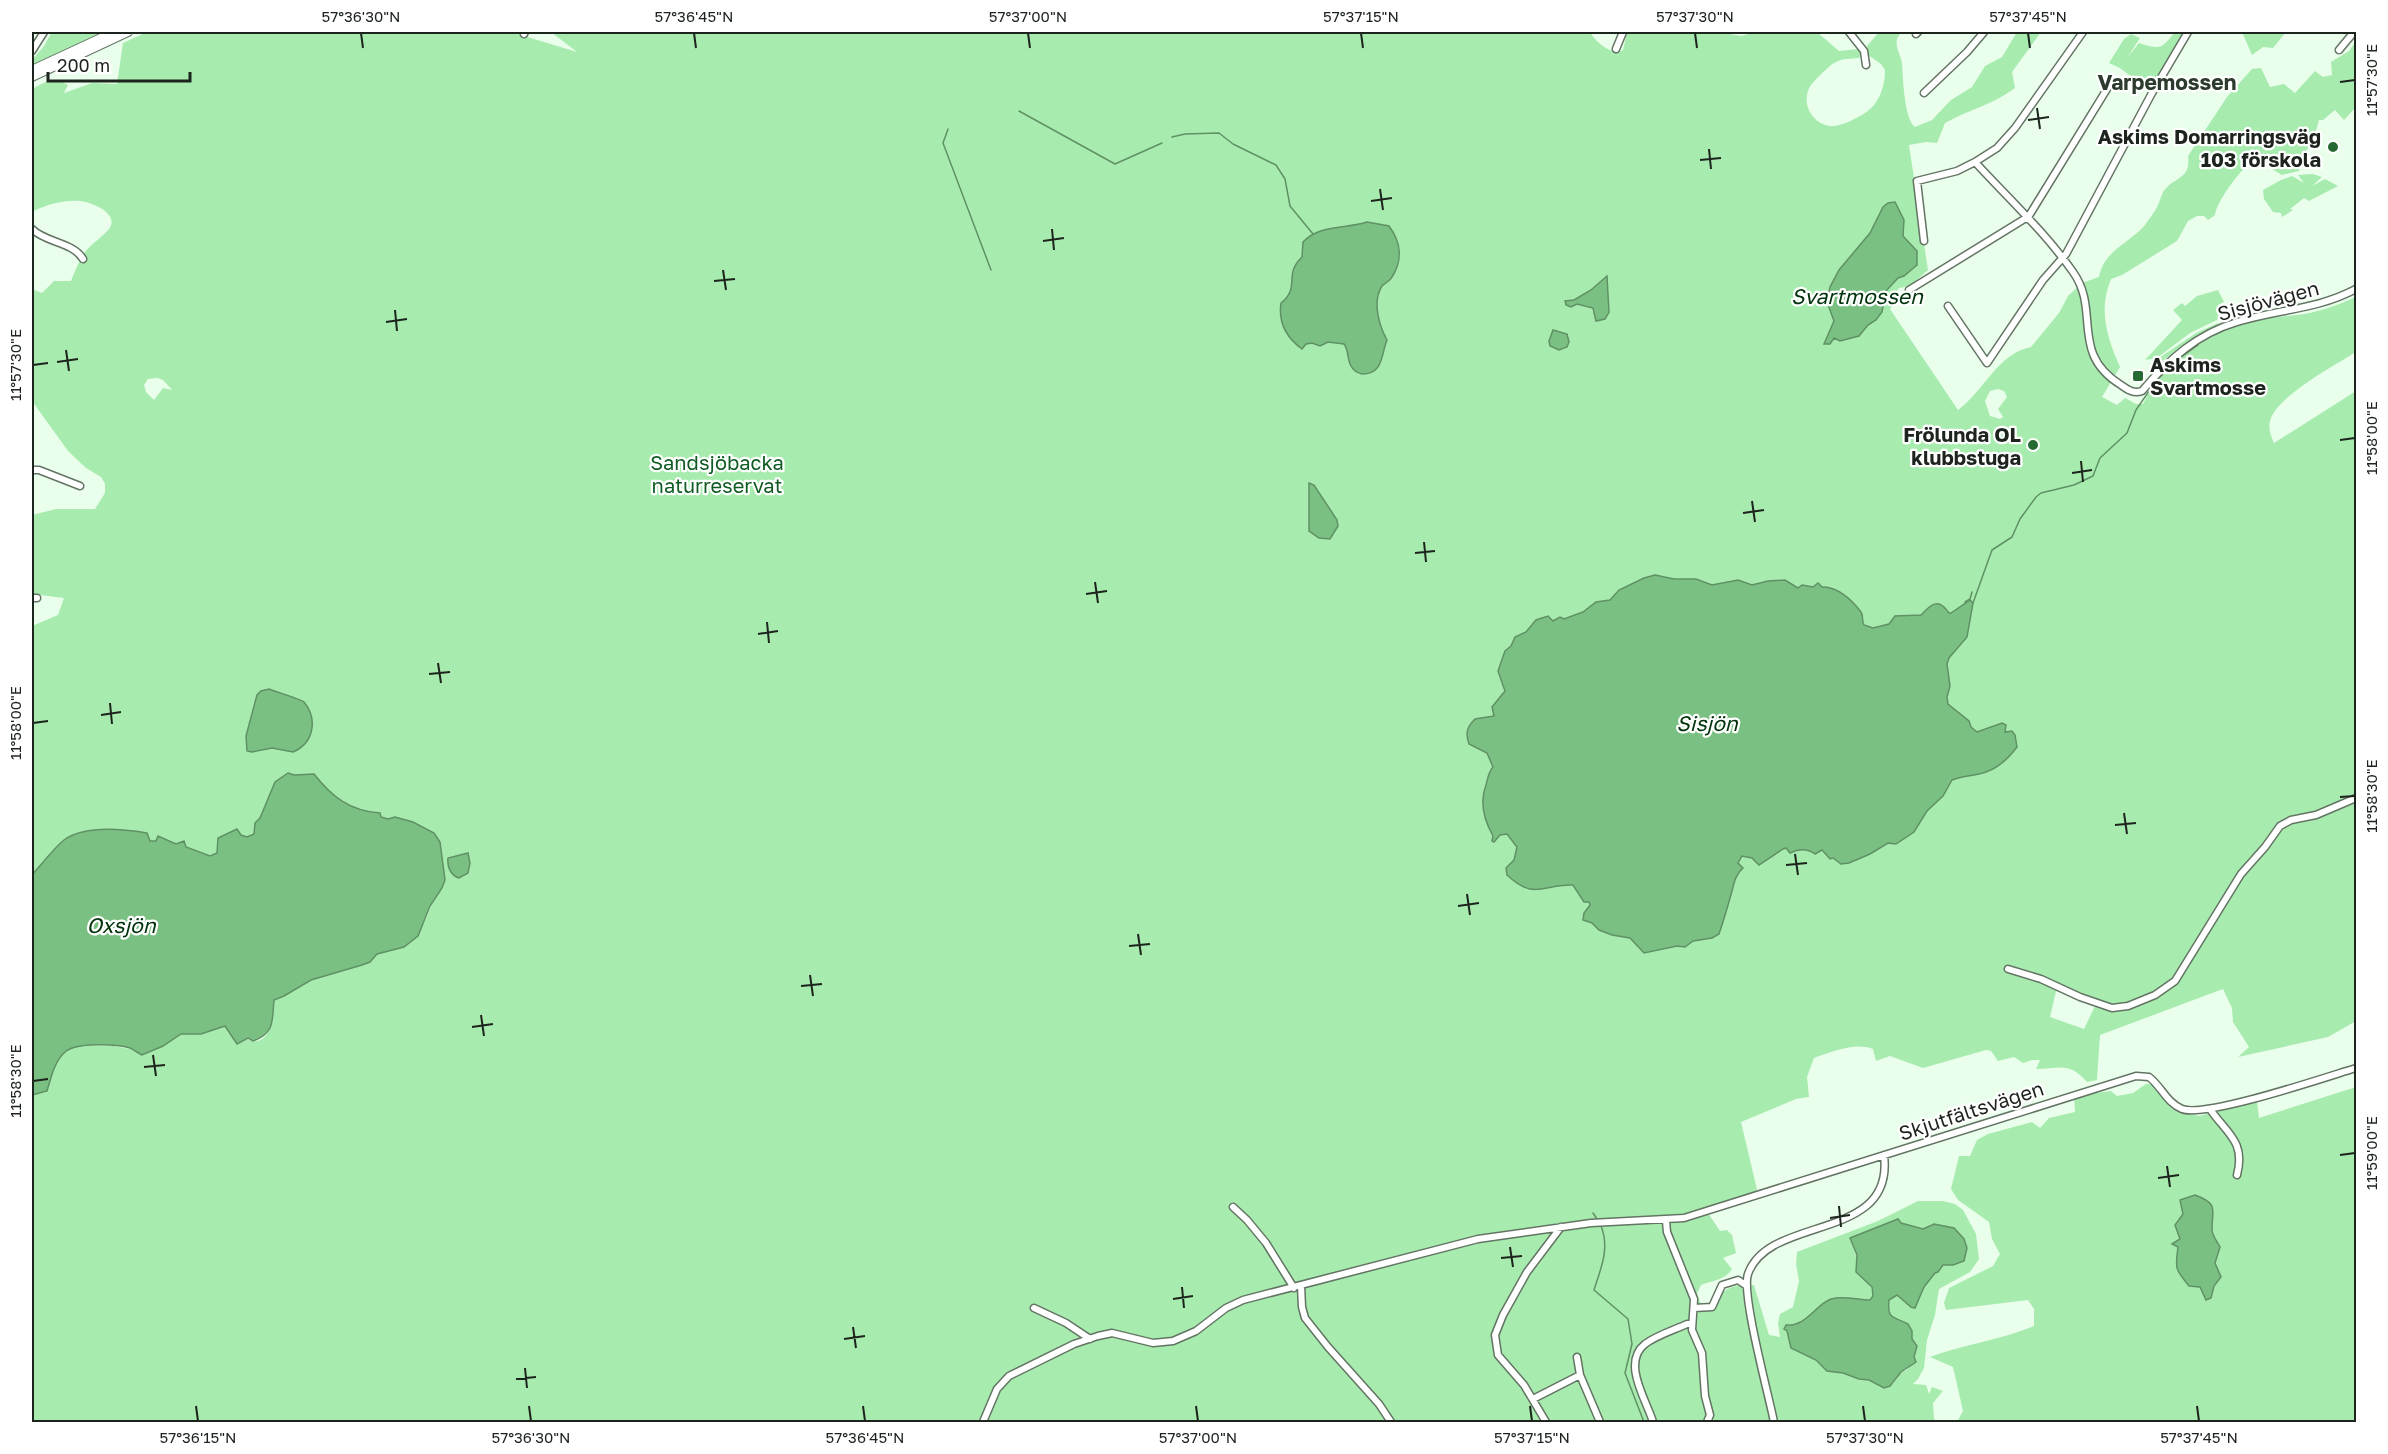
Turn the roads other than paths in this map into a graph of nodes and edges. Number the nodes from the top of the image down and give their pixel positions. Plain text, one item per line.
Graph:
1 (44, 32) edge
2 (114, 32) edge
3 (128, 32) edge
4 (1623, 32) edge
5 (1849, 32) edge
6 (1984, 32) edge
7 (2083, 32) edge
8 (2188, 32) edge
9 (2354, 32) edge
10 (1616, 49) dead end
11 (2339, 50) dead end
12 (32, 51) edge
13 (1866, 65) dead end
14 (32, 70) edge
15 (32, 77) edge
16 (2107, 89) dead end
17 (1924, 93) dead end
18 (1975, 162) junction
19 (2027, 218) junction
20 (32, 229) edge
21 (1924, 241) dead end
22 (83, 259) dead end
23 (2062, 259) junction
24 (2356, 289) edge
25 (1909, 290) dead end
26 (1948, 306) dead end
27 (32, 470) edge
28 (80, 486) dead end
29 (2356, 798) edge
30 (2008, 969) dead end
31 (2356, 1068) edge
32 (2210, 1108) junction
33 (1884, 1155) junction
34 (2238, 1175) dead end
35 (1233, 1207) dead end
36 (1666, 1221) junction
37 (1561, 1227) junction
38 (1747, 1286) junction
39 (1297, 1287) junction
40 (1034, 1308) dead end
41 (1694, 1308) junction
42 (1692, 1324) junction
43 (1090, 1338) junction
44 (1577, 1356) dead end
45 (1580, 1375) junction
46 (1533, 1399) junction
47 (983, 1422) edge
48 (1391, 1422) edge
49 (1546, 1422) edge
50 (1600, 1422) edge
51 (1653, 1422) edge
52 (1707, 1422) edge
53 (1774, 1422) edge

1 - 12 street
2 - 14 main road
3 - 15 main road
4 - 10 street
5 - 13 street
6 - 17 street
7 - 18 street
8 - 23 street
9 - 11 street
16 - 19 street
18 - 19 street
18 - 21 street
19 - 23 street
19 - 25 street
20 - 22 street
23 - 24 street, Sisjövägen
23 - 26 street
27 - 28 street
29 - 30 street
31 - 32 street, Skjutfältsvägen
32 - 33 street, Skjutfältsvägen
32 - 34 street
33 - 36 street
33 - 38 street, Skjutfältsvägen
35 - 39 street
36 - 37 street
36 - 41 street
37 - 39 street
37 - 46 street
38 - 41 street
38 - 53 street
39 - 43 street
39 - 48 street
40 - 43 street
41 - 42 street
42 - 51 street
42 - 52 street
43 - 47 street
44 - 45 street
45 - 46 street
45 - 50 street
46 - 49 street

